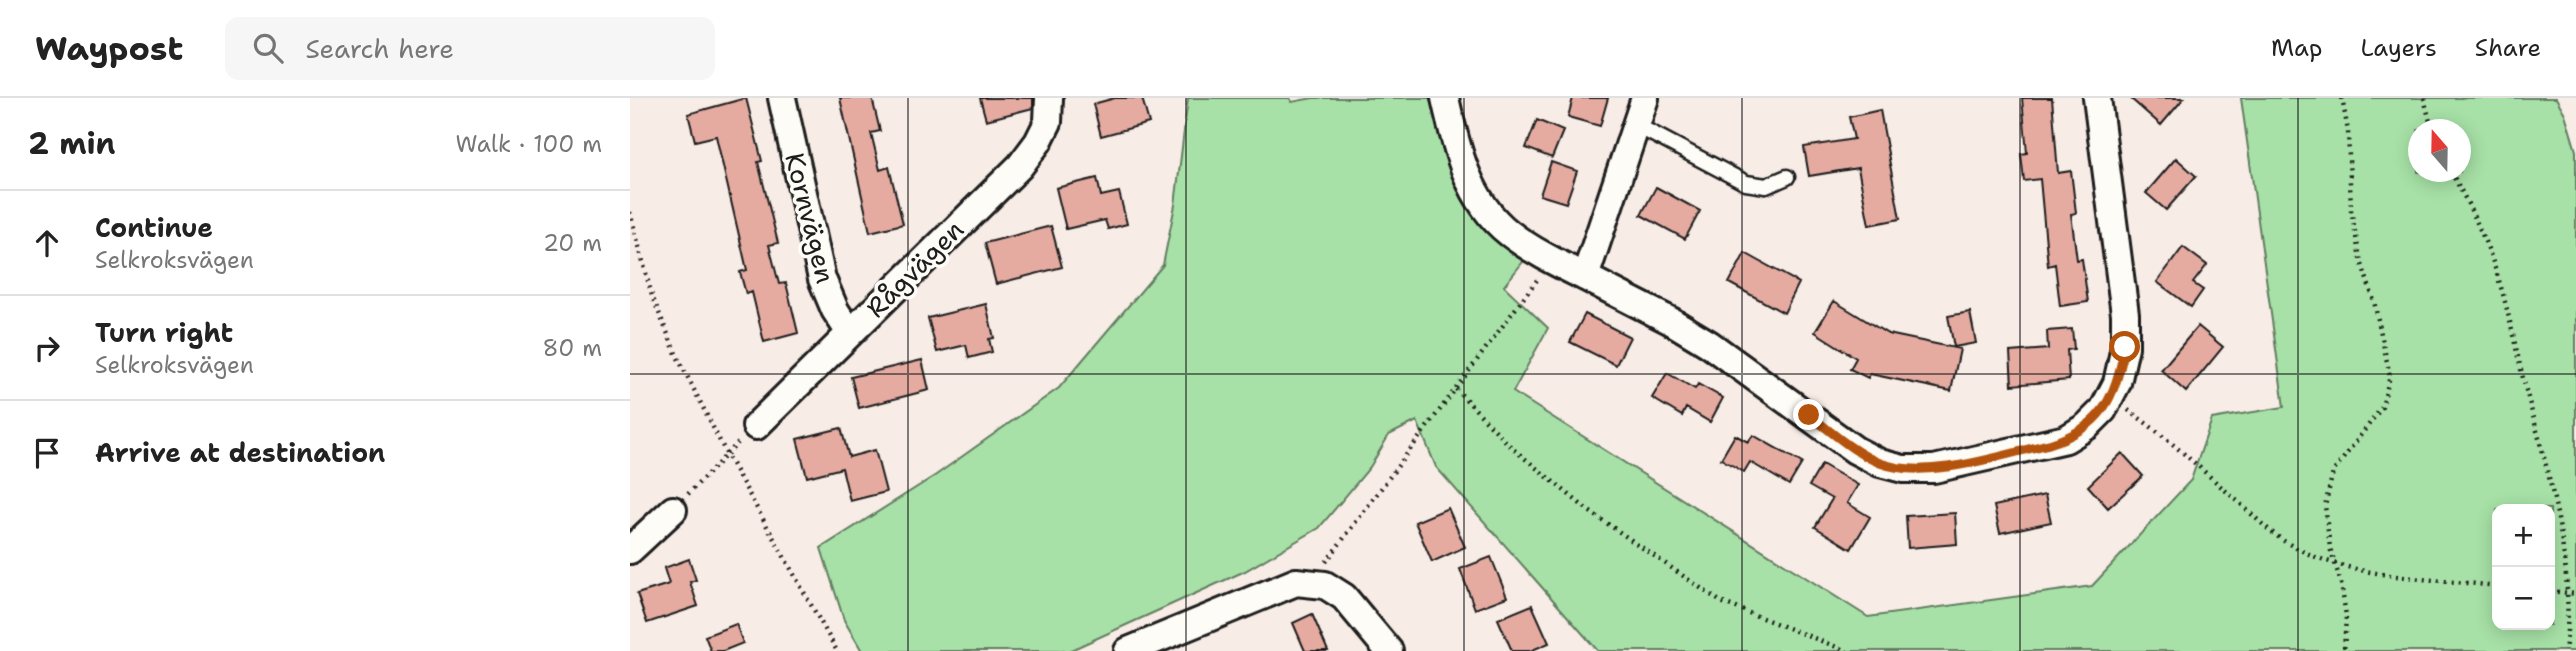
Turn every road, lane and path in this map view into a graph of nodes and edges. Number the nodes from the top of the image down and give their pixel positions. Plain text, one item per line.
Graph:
1 (782, 98) edge
2 (1049, 98) edge
3 (1445, 98) edge
4 (1646, 98) edge
5 (2097, 98) edge
6 (2342, 98) edge
7 (2424, 98) edge
8 (2429, 119) edge
9 (1636, 125) junction
10 (1787, 177) dead end
11 (2456, 182) edge
12 (630, 212) edge
13 (1552, 260) junction
14 (1585, 277) junction
15 (850, 333) junction
16 (1456, 389) junction
17 (2109, 398) junction
18 (756, 426) joint
19 (727, 455) junction
20 (673, 510) joint
21 (630, 551) edge
22 (2335, 564) junction
23 (2492, 585) edge
24 (2555, 592) edge
25 (2573, 594) edge
26 (837, 651) edge
27 (1128, 651) edge
28 (1390, 651) edge
29 (1847, 651) edge
30 (2344, 651) edge
31 (2565, 651) edge

1 - 15 street, Kornvägen
2 - 15 street, Rågvägen
3 - 13 street
4 - 9 street
5 - 17 street
6 - 22 path
7 - 8 path
9 - 10 lane
9 - 14 street
11 - 25 path
12 - 19 path
13 - 14 street
13 - 16 path
13 - 16 path
14 - 17 street
15 - 18 street, Rågvägen
16 - 29 path
17 - 22 path
18 - 19 path
19 - 20 path
19 - 26 path
20 - 21 street
22 - 23 path
22 - 30 path
24 - 25 path
25 - 31 path
27 - 28 street

